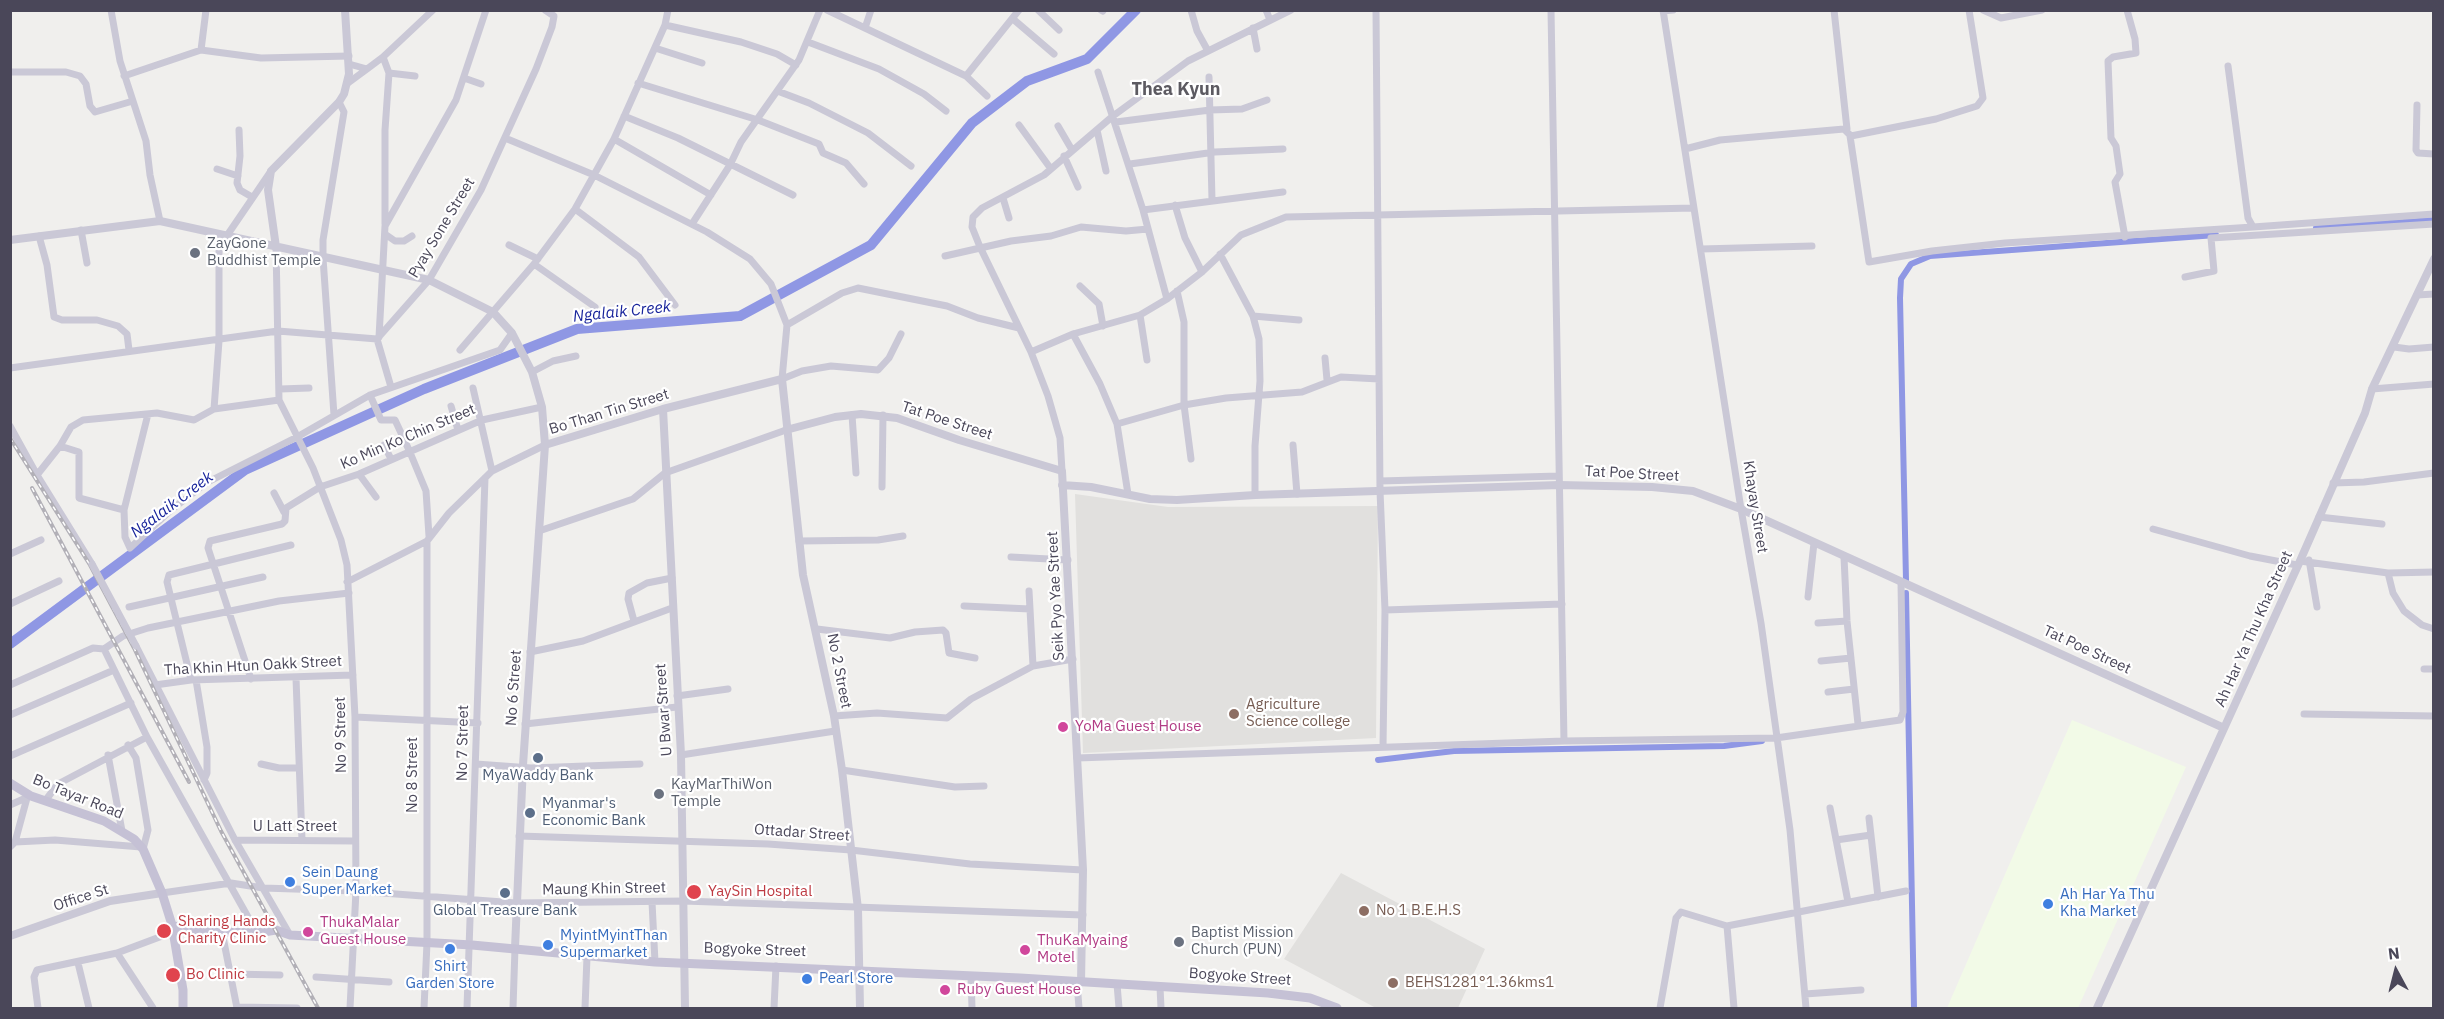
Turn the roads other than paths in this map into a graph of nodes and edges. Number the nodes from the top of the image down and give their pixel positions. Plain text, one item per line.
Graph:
1 (111, 10) edge
2 (206, 10) edge
3 (345, 10) edge
4 (433, 10) edge
5 (486, 10) edge
6 (668, 10) edge
7 (820, 10) edge
8 (827, 10) edge
9 (871, 10) edge
10 (1019, 10) edge
11 (1038, 10) edge
12 (1191, 10) edge
13 (1266, 10) edge
14 (1291, 10) edge
15 (1376, 10) edge
16 (1551, 10) edge
17 (1673, 10) edge
18 (1834, 10) edge
19 (1969, 10) edge
20 (1983, 10) edge
21 (2042, 10) edge
22 (2127, 10) edge
23 (547, 11) edge
24 (1663, 11) edge
25 (1013, 19) junction
26 (1270, 20) junction
27 (666, 24) junction
28 (865, 28) junction
29 (1253, 28) junction
30 (1059, 30) dead end
31 (808, 42) junction
32 (655, 48) junction
33 (1257, 49) dead end
34 (201, 50) junction
35 (1208, 51) junction
36 (1054, 54) dead end
37 (383, 57) junction
38 (349, 60) junction
39 (702, 63) dead end
40 (796, 65) junction
41 (2228, 66) dead end
42 (367, 69) junction
43 (10, 72) edge
44 (1098, 72) dead end
45 (389, 73) junction
46 (124, 76) junction
47 (415, 76) dead end
48 (966, 76) junction
49 (1209, 77) dead end
50 (464, 78) junction
51 (348, 83) junction
52 (638, 83) junction
53 (481, 84) dead end
54 (780, 92) junction
55 (987, 96) dead end
56 (1267, 100) dead end
57 (133, 101) junction
58 (339, 102) junction
59 (2417, 105) dead end
60 (1210, 110) junction
61 (946, 111) dead end
62 (624, 116) junction
63 (1114, 119) junction
64 (758, 120) junction
65 (1019, 125) dead end
66 (1058, 126) dead end
67 (239, 130) dead end
68 (1097, 130) junction
69 (1849, 133) junction
70 (505, 138) junction
71 (614, 139) junction
72 (1283, 149) dead end
73 (1685, 149) junction
74 (1072, 150) junction
75 (1212, 154) junction
76 (2433, 154) edge
77 (1065, 156) junction
78 (1130, 164) junction
79 (730, 165) junction
80 (912, 166) dead end
81 (217, 169) dead end
82 (1051, 169) junction
83 (271, 171) junction
84 (1106, 171) dead end
85 (594, 175) junction
86 (238, 176) junction
87 (864, 184) dead end
88 (1078, 187) dead end
89 (1283, 192) dead end
90 (711, 195) junction
91 (793, 195) dead end
92 (252, 197) junction
93 (1003, 198) junction
94 (1212, 200) junction
95 (1175, 205) junction
96 (1694, 208) junction
97 (574, 209) junction
98 (1143, 210) junction
99 (1555, 210) junction
100 (1377, 214) junction
101 (2433, 214) edge
102 (1009, 218) dead end
103 (160, 221) junction
104 (692, 224) junction
105 (2433, 224) edge
106 (386, 225) junction
107 (2253, 227) junction
108 (1148, 229) junction
109 (81, 230) junction
110 (385, 234) junction
111 (39, 236) junction
112 (222, 236) junction
113 (412, 236) dead end
114 (2125, 237) junction
115 (10, 240) edge
116 (509, 244) dead end
117 (1812, 246) dead end
118 (276, 247) junction
119 (980, 247) junction
120 (1701, 249) junction
121 (1220, 254) junction
122 (945, 256) dead end
123 (323, 258) junction
124 (2433, 259) edge
125 (536, 261) junction
126 (87, 263) dead end
127 (381, 270) junction
128 (1202, 272) junction
129 (2186, 278) dead end
130 (429, 280) junction
131 (1080, 286) dead end
132 (1177, 291) junction
133 (2433, 294) edge
134 (2417, 295) junction
135 (1167, 299) junction
136 (675, 305) dead end
137 (595, 307) dead end
138 (493, 312) junction
139 (1140, 315) junction
140 (1253, 316) junction
141 (1299, 320) dead end
142 (787, 322) junction
143 (1103, 326) junction
144 (1019, 328) junction
145 (278, 331) junction
146 (512, 333) junction
147 (901, 334) dead end
148 (1072, 334) junction
149 (219, 337) junction
150 (329, 337) junction
151 (378, 338) junction
152 (2394, 347) junction
153 (2433, 347) edge
154 (129, 350) junction
155 (460, 350) dead end
156 (1031, 352) junction
157 (576, 356) dead end
158 (1325, 358) dead end
159 (1148, 360) dead end
160 (10, 368) edge
161 (532, 372) junction
162 (782, 379) junction
163 (1379, 379) junction
164 (1327, 380) junction
165 (2433, 384) edge
166 (391, 387) junction
167 (309, 388) dead end
168 (473, 388) dead end
169 (2372, 389) junction
170 (280, 390) junction
171 (370, 396) junction
172 (1258, 396) junction
173 (279, 400) junction
174 (1184, 405) junction
175 (451, 406) dead end
176 (542, 407) junction
177 (214, 409) junction
178 (663, 409) junction
179 (148, 414) junction
180 (334, 415) junction
181 (852, 415) junction
182 (883, 416) junction
183 (482, 420) junction
184 (1117, 424) junction
185 (10, 426) edge
186 (458, 429) junction
187 (786, 430) junction
188 (299, 440) junction
189 (384, 445) dead end
190 (545, 445) junction
191 (1293, 445) dead end
192 (60, 446) junction
193 (409, 450) junction
194 (391, 459) junction
195 (1191, 459) dead end
196 (492, 471) junction
197 (1062, 471) junction
198 (665, 473) junction
199 (856, 473) dead end
200 (359, 474) junction
201 (2433, 474) edge
202 (38, 475) junction
203 (485, 478) junction
204 (1380, 481) junction
205 (1559, 481) junction
206 (2333, 483) junction
207 (1062, 484) junction
208 (320, 487) junction
209 (882, 487) dead end
210 (1380, 491) junction
211 (274, 493) dead end
212 (1128, 494) junction
213 (1297, 494) junction
214 (1255, 495) junction
215 (376, 497) dead end
216 (1741, 509) junction
217 (124, 510) junction
218 (284, 513) junction
219 (2319, 517) junction
220 (2382, 524) dead end
221 (2153, 530) dead end
222 (539, 531) junction
223 (903, 536) dead end
224 (428, 539) junction
225 (41, 540) dead end
226 (799, 541) junction
227 (1814, 543) junction
228 (291, 545) dead end
229 (10, 554) edge
230 (1844, 557) junction
231 (1011, 558) dead end
232 (1068, 560) junction
233 (2302, 562) junction
234 (214, 563) junction
235 (2433, 572) edge
236 (2388, 573) junction
237 (263, 577) dead end
238 (672, 578) junction
239 (59, 581) dead end
240 (347, 582) junction
241 (1901, 582) junction
242 (221, 586) junction
243 (1029, 591) dead end
244 (349, 593) junction
245 (171, 597) junction
246 (1808, 597) dead end
247 (10, 604) edge
248 (1562, 604) junction
249 (964, 606) dead end
250 (129, 607) dead end
251 (2317, 607) dead end
252 (672, 609) junction
253 (1030, 609) junction
254 (1385, 610) junction
255 (229, 611) junction
256 (634, 621) junction
257 (1847, 621) junction
258 (177, 623) junction
259 (1818, 623) dead end
260 (817, 629) junction
261 (2433, 629) edge
262 (104, 649) junction
263 (530, 652) junction
264 (975, 658) dead end
265 (1851, 658) junction
266 (1073, 660) junction
267 (1821, 661) dead end
268 (1033, 666) junction
269 (2424, 669) dead end
270 (2433, 669) edge
271 (114, 670) junction
272 (353, 675) junction
273 (296, 678) junction
274 (251, 679) junction
275 (194, 680) junction
276 (10, 685) edge
277 (155, 685) junction
278 (728, 688) dead end
279 (1854, 689) junction
280 (1828, 692) dead end
281 (677, 696) junction
282 (131, 703) junction
283 (677, 707) junction
284 (2304, 714) dead end
285 (10, 715) edge
286 (834, 716) junction
287 (2433, 716) edge
288 (355, 717) junction
289 (426, 720) junction
290 (478, 723) junction
291 (525, 724) junction
292 (1858, 724) junction
293 (2224, 728) junction
294 (835, 730) junction
295 (147, 737) junction
296 (1776, 738) junction
297 (1564, 741) junction
298 (129, 745) junction
299 (1383, 747) junction
300 (108, 755) junction
301 (681, 755) junction
302 (10, 756) edge
303 (1077, 758) junction
304 (261, 764) dead end
305 (476, 764) junction
306 (640, 764) dead end
307 (523, 765) junction
308 (298, 768) junction
309 (842, 770) junction
310 (204, 780) junction
311 (10, 783) edge
312 (984, 786) dead end
313 (29, 797) junction
314 (45, 801) junction
315 (10, 805) edge
316 (1830, 808) dead end
317 (1869, 818) dead end
318 (122, 831) junction
319 (1871, 835) junction
320 (519, 836) junction
321 (235, 840) junction
322 (302, 840) junction
323 (683, 840) junction
324 (1836, 840) junction
325 (355, 841) junction
326 (13, 845) edge
327 (142, 848) junction
328 (851, 850) junction
329 (1083, 870) junction
330 (231, 883) junction
331 (263, 888) junction
332 (356, 891) junction
333 (1906, 891) dead end
334 (162, 893) junction
335 (1878, 897) junction
336 (427, 898) junction
337 (472, 901) junction
338 (684, 901) junction
339 (652, 902) junction
340 (1848, 902) junction
341 (516, 903) junction
342 (858, 909) junction
343 (1799, 912) junction
344 (1083, 915) junction
345 (1727, 926) junction
346 (172, 928) junction
347 (222, 932) junction
348 (257, 933) junction
349 (290, 935) junction
350 (10, 936) edge
351 (353, 937) junction
352 (427, 943) junction
353 (472, 945) junction
354 (515, 948) junction
355 (117, 953) junction
356 (587, 957) junction
357 (655, 962) junction
358 (78, 963) junction
359 (685, 963) junction
360 (776, 966) junction
361 (860, 970) junction
362 (230, 974) junction
363 (280, 975) dead end
364 (971, 976) junction
365 (316, 977) dead end
366 (351, 980) junction
367 (389, 982) dead end
368 (1079, 982) junction
369 (1117, 984) junction
370 (1160, 987) junction
371 (1861, 990) dead end
372 (1805, 994) junction
373 (1331, 1007) edge
374 (38, 1008) edge
375 (88, 1008) edge
376 (153, 1008) edge
377 (183, 1008) edge
378 (237, 1008) edge
379 (297, 1008) edge
380 (350, 1008) edge
381 (424, 1008) edge
382 (467, 1008) edge
383 (513, 1008) edge
384 (585, 1008) edge
385 (685, 1008) edge
386 (774, 1008) edge
387 (860, 1008) edge
388 (972, 1008) edge
389 (1079, 1008) edge
390 (1119, 1008) edge
391 (1161, 1008) edge
392 (1660, 1008) edge
393 (1734, 1008) edge
394 (1806, 1008) edge
395 (2097, 1008) edge

1 - 46 street
2 - 34 street
3 - 38 street
4 - 37 street
5 - 50 street
6 - 27 street
7 - 31 street
8 - 28 street
9 - 28 street
10 - 25 street
11 - 30 street
12 - 35 street
13 - 26 street
14 - 26 street
15 - 100 street
16 - 99 street
17 - 24 street
18 - 69 street
19 - 69 street
20 - 21 street
22 - 114 street
23 - 70 street, Pyay Sone Street
24 - 73 street, Khayay Street
25 - 36 street
25 - 48 street
26 - 29 street
27 - 32 street
27 - 40 street
28 - 48 street
29 - 33 street
29 - 35 street
31 - 40 street
31 - 61 street
32 - 39 street
32 - 52 street
34 - 38 street
34 - 46 street
35 - 63 street
37 - 42 street
37 - 45 street
38 - 42 street
38 - 51 street
40 - 54 street
41 - 107 street
42 - 51 street
43 - 57 street
44 - 63 street
45 - 47 street
45 - 106 street
46 - 57 street
48 - 55 street
49 - 60 street
50 - 53 street
50 - 106 street
51 - 58 street
52 - 62 street
52 - 64 street
54 - 64 street
54 - 80 street
56 - 60 street
57 - 103 street
58 - 83 street
58 - 123 street
59 - 76 street
60 - 63 street
60 - 75 street
62 - 71 street
62 - 79 street
63 - 68 street
63 - 78 street
64 - 79 street
64 - 87 street
65 - 82 street
66 - 74 street
67 - 86 street
68 - 74 street
68 - 84 street
69 - 73 street
69 - 114 street
70 - 85 street
70 - 130 street, Pyay Sone Street
71 - 85 street
71 - 90 street
72 - 75 street
73 - 96 street, Khayay Street
74 - 77 street
75 - 78 street
75 - 94 street
77 - 82 street
77 - 88 street
78 - 98 street
79 - 90 street
79 - 91 street
81 - 86 street
82 - 93 street
83 - 92 street
83 - 118 street
85 - 97 street
85 - 104 street
86 - 92 street
89 - 94 street
90 - 104 street
92 - 112 street
93 - 102 street
93 - 119 street, Seik Pyo Yae Street
94 - 95 street
95 - 98 street
95 - 128 street
96 - 99 street
96 - 120 street, Khayay Street
97 - 125 street
97 - 136 street
98 - 108 street
99 - 100 street
99 - 205 street
100 - 121 street
100 - 163 street
101 - 107 street
103 - 109 street
103 - 112 street
104 - 142 street
105 - 129 street
106 - 110 street
107 - 114 street
108 - 119 street
108 - 135 street
109 - 111 street
109 - 126 street
110 - 113 street
110 - 127 street
111 - 115 street
111 - 154 street
112 - 118 street
112 - 149 street
116 - 125 street
117 - 120 street
118 - 123 street
118 - 145 street
119 - 122 street
119 - 144 street, Seik Pyo Yae Street
120 - 216 street, Khayay Street
121 - 128 street
121 - 140 street
123 - 127 street
123 - 150 street
124 - 134 street, Ah Har Ya Thu Kha Street
125 - 137 street
125 - 138 street
127 - 130 street
127 - 151 street
128 - 132 street
130 - 138 street
130 - 151 street, Pyay Sone Street
131 - 143 street
132 - 135 street
132 - 174 street
133 - 134 street
134 - 152 street, Ah Har Ya Thu Kha Street
135 - 139 street
138 - 146 street, No 6 Street
138 - 155 street
139 - 143 street
139 - 159 street
140 - 141 street
140 - 172 street
142 - 144 street
142 - 162 street
143 - 148 street
144 - 156 street, Seik Pyo Yae Street
145 - 149 street
145 - 150 street
145 - 170 street
146 - 161 street, No 6 Street
146 - 166 street
147 - 162 street, Bo Than Tin Street
148 - 156 street
148 - 184 street
149 - 154 street
149 - 177 street
150 - 151 street
150 - 180 street
151 - 166 street
152 - 153 street
152 - 169 street, Ah Har Ya Thu Kha Street
154 - 160 street
156 - 197 street, Seik Pyo Yae Street
157 - 161 street
158 - 164 street
161 - 176 street, No 6 Street
162 - 178 street, Bo Than Tin Street
162 - 187 street, No 2 Street
163 - 164 street
163 - 204 street
164 - 172 street
165 - 169 street
166 - 171 street
167 - 170 street
168 - 183 street
169 - 206 street, Ah Har Ya Thu Kha Street
170 - 173 street
171 - 180 street
171 - 193 street, No 8 Street
172 - 174 street
172 - 214 street
173 - 177 street
173 - 188 street, No 9 Street
174 - 184 street
174 - 195 street
175 - 186 street
176 - 183 street, Ko Min Ko Chin Street
176 - 190 street, No 6 Street
177 - 179 street
178 - 190 street, Bo Than Tin Street
178 - 198 street, U Bwar Street
179 - 192 street
179 - 217 street
180 - 188 street
181 - 182 street, Tat Poe Street
181 - 187 street, Tat Poe Street
181 - 199 street
182 - 197 street, Tat Poe Street
182 - 209 street
183 - 186 street, Ko Min Ko Chin Street
183 - 196 street
184 - 212 street
185 - 202 street
186 - 193 street, Ko Min Ko Chin Street
187 - 198 street
187 - 226 street, No 2 Street
188 - 208 street, No 9 Street
188 - 217 street
189 - 194 street
190 - 196 street, Bo Than Tin Street
190 - 222 street, No 6 Street
191 - 213 street
192 - 202 street
192 - 217 street
193 - 194 street, Ko Min Ko Chin Street
193 - 224 street, No 8 Street
194 - 200 street, Ko Min Ko Chin Street
196 - 203 street, Bo Than Tin Street
197 - 207 street, Seik Pyo Yae Street
198 - 222 street
198 - 238 street, U Bwar Street
200 - 208 street, Ko Min Ko Chin Street
200 - 215 street
201 - 206 street
202 - 277 street, bridge
203 - 224 street, Bo Than Tin Street
203 - 290 street, No 7 Street
204 - 205 street
204 - 210 street
205 - 210 street, Tat Poe Street
205 - 216 street, Tat Poe Street
205 - 248 street
206 - 219 street, Ah Har Ya Thu Kha Street
207 - 212 street, Tat Poe Street
207 - 232 street, Seik Pyo Yae Street
208 - 218 street, Ko Min Ko Chin Street
208 - 240 street, No 9 Street
210 - 213 street, Tat Poe Street
210 - 254 street
211 - 218 street
212 - 214 street, Tat Poe Street
213 - 214 street, Tat Poe Street
216 - 227 street, Tat Poe Street
216 - 296 street, Khayay Street
218 - 234 street, Ko Min Ko Chin Street
219 - 220 street
219 - 233 street, Ah Har Ya Thu Kha Street
221 - 233 street
222 - 263 street, No 6 Street
223 - 226 street
224 - 240 street, Bo Than Tin Street
224 - 289 street, No 8 Street
225 - 229 street
226 - 260 street, No 2 Street
227 - 230 street, Tat Poe Street
227 - 246 street
228 - 234 street
230 - 241 street, Tat Poe Street
230 - 257 street
231 - 232 street
232 - 266 street, Seik Pyo Yae Street
233 - 236 street
233 - 251 street
233 - 293 street, Ah Har Ya Thu Kha Street
234 - 242 street
234 - 245 street
235 - 236 street
236 - 261 street
237 - 242 street
238 - 252 street, U Bwar Street
238 - 256 street
239 - 247 street
240 - 244 street, No 9 Street
241 - 292 street
241 - 293 street, Tat Poe Street
242 - 245 street
242 - 255 street
243 - 253 street
244 - 255 street
244 - 272 street, No 9 Street
245 - 250 street
245 - 258 street
248 - 254 street
248 - 297 street
249 - 253 street
252 - 256 street
252 - 281 street, U Bwar Street
253 - 268 street
254 - 299 street
255 - 258 street
255 - 274 street
256 - 263 street
257 - 259 street
257 - 265 street
258 - 262 street
258 - 275 street
260 - 264 street
260 - 286 street, No 2 Street
262 - 271 street
262 - 276 street
263 - 291 street, No 6 Street
265 - 267 street
265 - 279 street
266 - 268 street
266 - 303 street, Seik Pyo Yae Street
268 - 286 street
269 - 270 street
271 - 282 street
271 - 285 street
272 - 273 street, Tha Khin Htun Oakk Street
272 - 288 street, No 9 Street
273 - 274 street, Tha Khin Htun Oakk Street
273 - 308 street
274 - 275 street, Tha Khin Htun Oakk Street
275 - 277 street, Tha Khin Htun Oakk Street
275 - 310 street
277 - 310 street
278 - 281 street
279 - 280 street
279 - 292 street
281 - 283 street, U Bwar Street
282 - 295 street
282 - 302 street
283 - 291 street
283 - 301 street, U Bwar Street
284 - 287 street
286 - 294 street, No 2 Street
288 - 289 street
288 - 325 street, No 9 Street
289 - 290 street
289 - 336 street, No 8 Street
290 - 305 street, No 7 Street
291 - 307 street, No 6 Street
292 - 296 street
293 - 395 street, Ah Har Ya Thu Kha Street
294 - 301 street
294 - 309 street, No 2 Street
295 - 298 street
295 - 330 street
296 - 297 street
296 - 343 street, Khayay Street
297 - 299 street
298 - 300 street
298 - 327 street
299 - 303 street
300 - 314 street
300 - 318 street
301 - 323 street, U Bwar Street
303 - 329 street, Seik Pyo Yae Street
304 - 308 street
305 - 307 street
305 - 337 street, No 7 Street
306 - 307 street
307 - 320 street, No 6 Street
308 - 322 street
309 - 312 street
309 - 328 street, No 2 Street
310 - 321 street
311 - 313 main road, Bo Tayar Road
313 - 314 main road, Bo Tayar Road
313 - 315 street
313 - 326 street
314 - 318 main road, Bo Tayar Road
316 - 324 street
317 - 319 street
318 - 327 main road, Bo Tayar Road
319 - 324 street
319 - 335 street
320 - 323 street, Ottadar Street
320 - 341 street, No 6 Street
321 - 322 street, U Latt Street
321 - 331 street
322 - 325 street, U Latt Street
323 - 328 street, Ottadar Street
323 - 338 street, U Bwar Street
324 - 340 street
325 - 332 street, No 9 Street
326 - 327 street
327 - 334 main road, Bo Tayar Road
328 - 329 street, Ottadar Street
328 - 342 street, No 2 Street
329 - 344 street, Seik Pyo Yae Street
330 - 331 street, Maung Khin Street
330 - 334 street, Maung Khin Street
330 - 348 street
331 - 332 street, Maung Khin Street
331 - 349 street
332 - 336 street, Maung Khin Street
332 - 351 street, No 9 Street
333 - 335 street
334 - 346 main road, Bo Tayar Road
334 - 350 street, Office St
335 - 340 street
336 - 337 street, Maung Khin Street
336 - 352 street, No 8 Street
337 - 341 street, Maung Khin Street
337 - 353 street, No 7 Street
338 - 339 street, Maung Khin Street
338 - 342 street, Maung Khin Street
338 - 359 street, U Bwar Street
339 - 341 street, Maung Khin Street
339 - 357 street
340 - 343 street
341 - 354 street, No 6 Street
342 - 344 street, Maung Khin Street
342 - 361 street, No 2 Street
343 - 345 street
343 - 372 street, Khayay Street
344 - 368 street, Seik Pyo Yae Street
345 - 392 street
345 - 393 street
346 - 347 main road, Bogyoke Street
346 - 355 street
346 - 377 main road, Bo Tayar Road
347 - 348 main road, Bogyoke Street
347 - 362 street
348 - 349 main road, Bogyoke Street
349 - 351 main road, Bogyoke Street
351 - 352 main road, Bogyoke Street
351 - 366 street, No 9 Street
352 - 353 main road, Bogyoke Street
352 - 381 street, No 8 Street
353 - 354 main road, Bogyoke Street
353 - 382 street, No 7 Street
354 - 356 main road, Bogyoke Street
354 - 383 street, No 6 Street
355 - 358 street
355 - 376 street
356 - 357 main road, Bogyoke Street
356 - 384 street
357 - 359 main road, Bogyoke Street
358 - 374 street
358 - 375 street
359 - 360 main road, Bogyoke Street
359 - 385 street, U Bwar Street
360 - 361 main road, Bogyoke Street
360 - 386 street
361 - 364 main road, Bogyoke Street
361 - 387 street, No 2 Street
362 - 363 street
362 - 378 street
364 - 368 main road, Bogyoke Street
364 - 388 street
365 - 366 street
366 - 367 street
366 - 380 street, No 9 Street
368 - 369 main road, Bogyoke Street
368 - 389 street
369 - 370 main road, Bogyoke Street
369 - 390 street
370 - 373 main road, Bogyoke Street
370 - 391 street
371 - 372 street
372 - 394 street, Khayay Street
378 - 379 street

